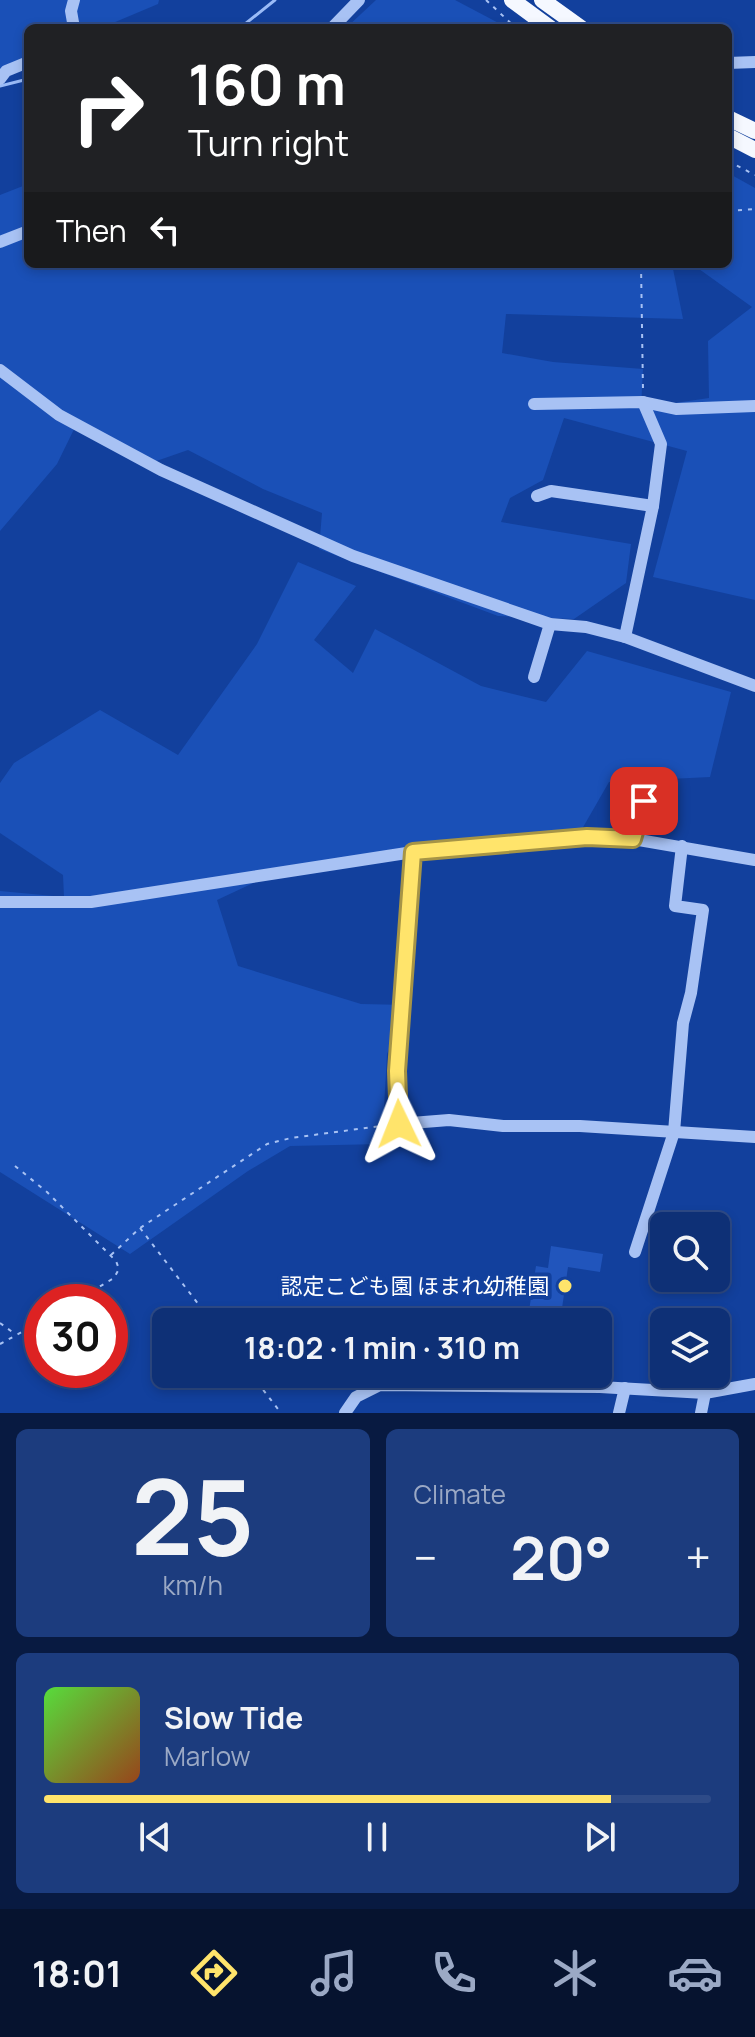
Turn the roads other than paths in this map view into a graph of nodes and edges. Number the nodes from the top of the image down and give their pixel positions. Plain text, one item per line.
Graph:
1 (74, 0) edge
2 (359, 0) edge
3 (512, 0) edge
4 (542, 0) edge
5 (73, 24) edge
6 (336, 24) edge
7 (545, 24) edge
8 (575, 24) edge
9 (755, 62) edge
10 (732, 63) edge
11 (24, 64) edge
12 (0, 79) edge
13 (732, 120) edge
14 (755, 131) edge
15 (732, 138) edge
16 (755, 150) edge
17 (24, 233) edge
18 (0, 242) edge
19 (0, 370) edge
20 (643, 402) junction
21 (534, 404) dead end
22 (755, 406) edge
23 (537, 496) dead end
24 (653, 506) junction
25 (550, 624) junction
26 (625, 637) junction
27 (534, 677) dead end
28 (755, 686) edge
29 (644, 801) dead end
30 (633, 839) junction
31 (682, 846) junction
32 (413, 852) junction
33 (755, 860) edge
34 (0, 902) edge
35 (674, 1132) junction
36 (755, 1137) edge
37 (635, 1252) dead end
38 (755, 1384) edge
39 (625, 1388) junction
40 (705, 1393) junction
41 (345, 1413) edge
42 (619, 1413) edge
43 (701, 1413) edge

1 - 5 street
2 - 6 street
3 - 7 main road
4 - 8 main road
9 - 10 street
11 - 12 street
13 - 14 main road
15 - 16 main road
17 - 18 street
19 - 25 street
20 - 21 street
20 - 22 street
20 - 24 street
23 - 24 street
24 - 26 street
25 - 26 street
25 - 27 street
26 - 28 street
29 - 30 street
30 - 31 street
30 - 32 street
31 - 33 street
31 - 35 street
32 - 34 street
32 - 35 street
35 - 36 street
35 - 37 street
38 - 40 street
39 - 40 street
39 - 41 street
39 - 42 street
40 - 43 street

